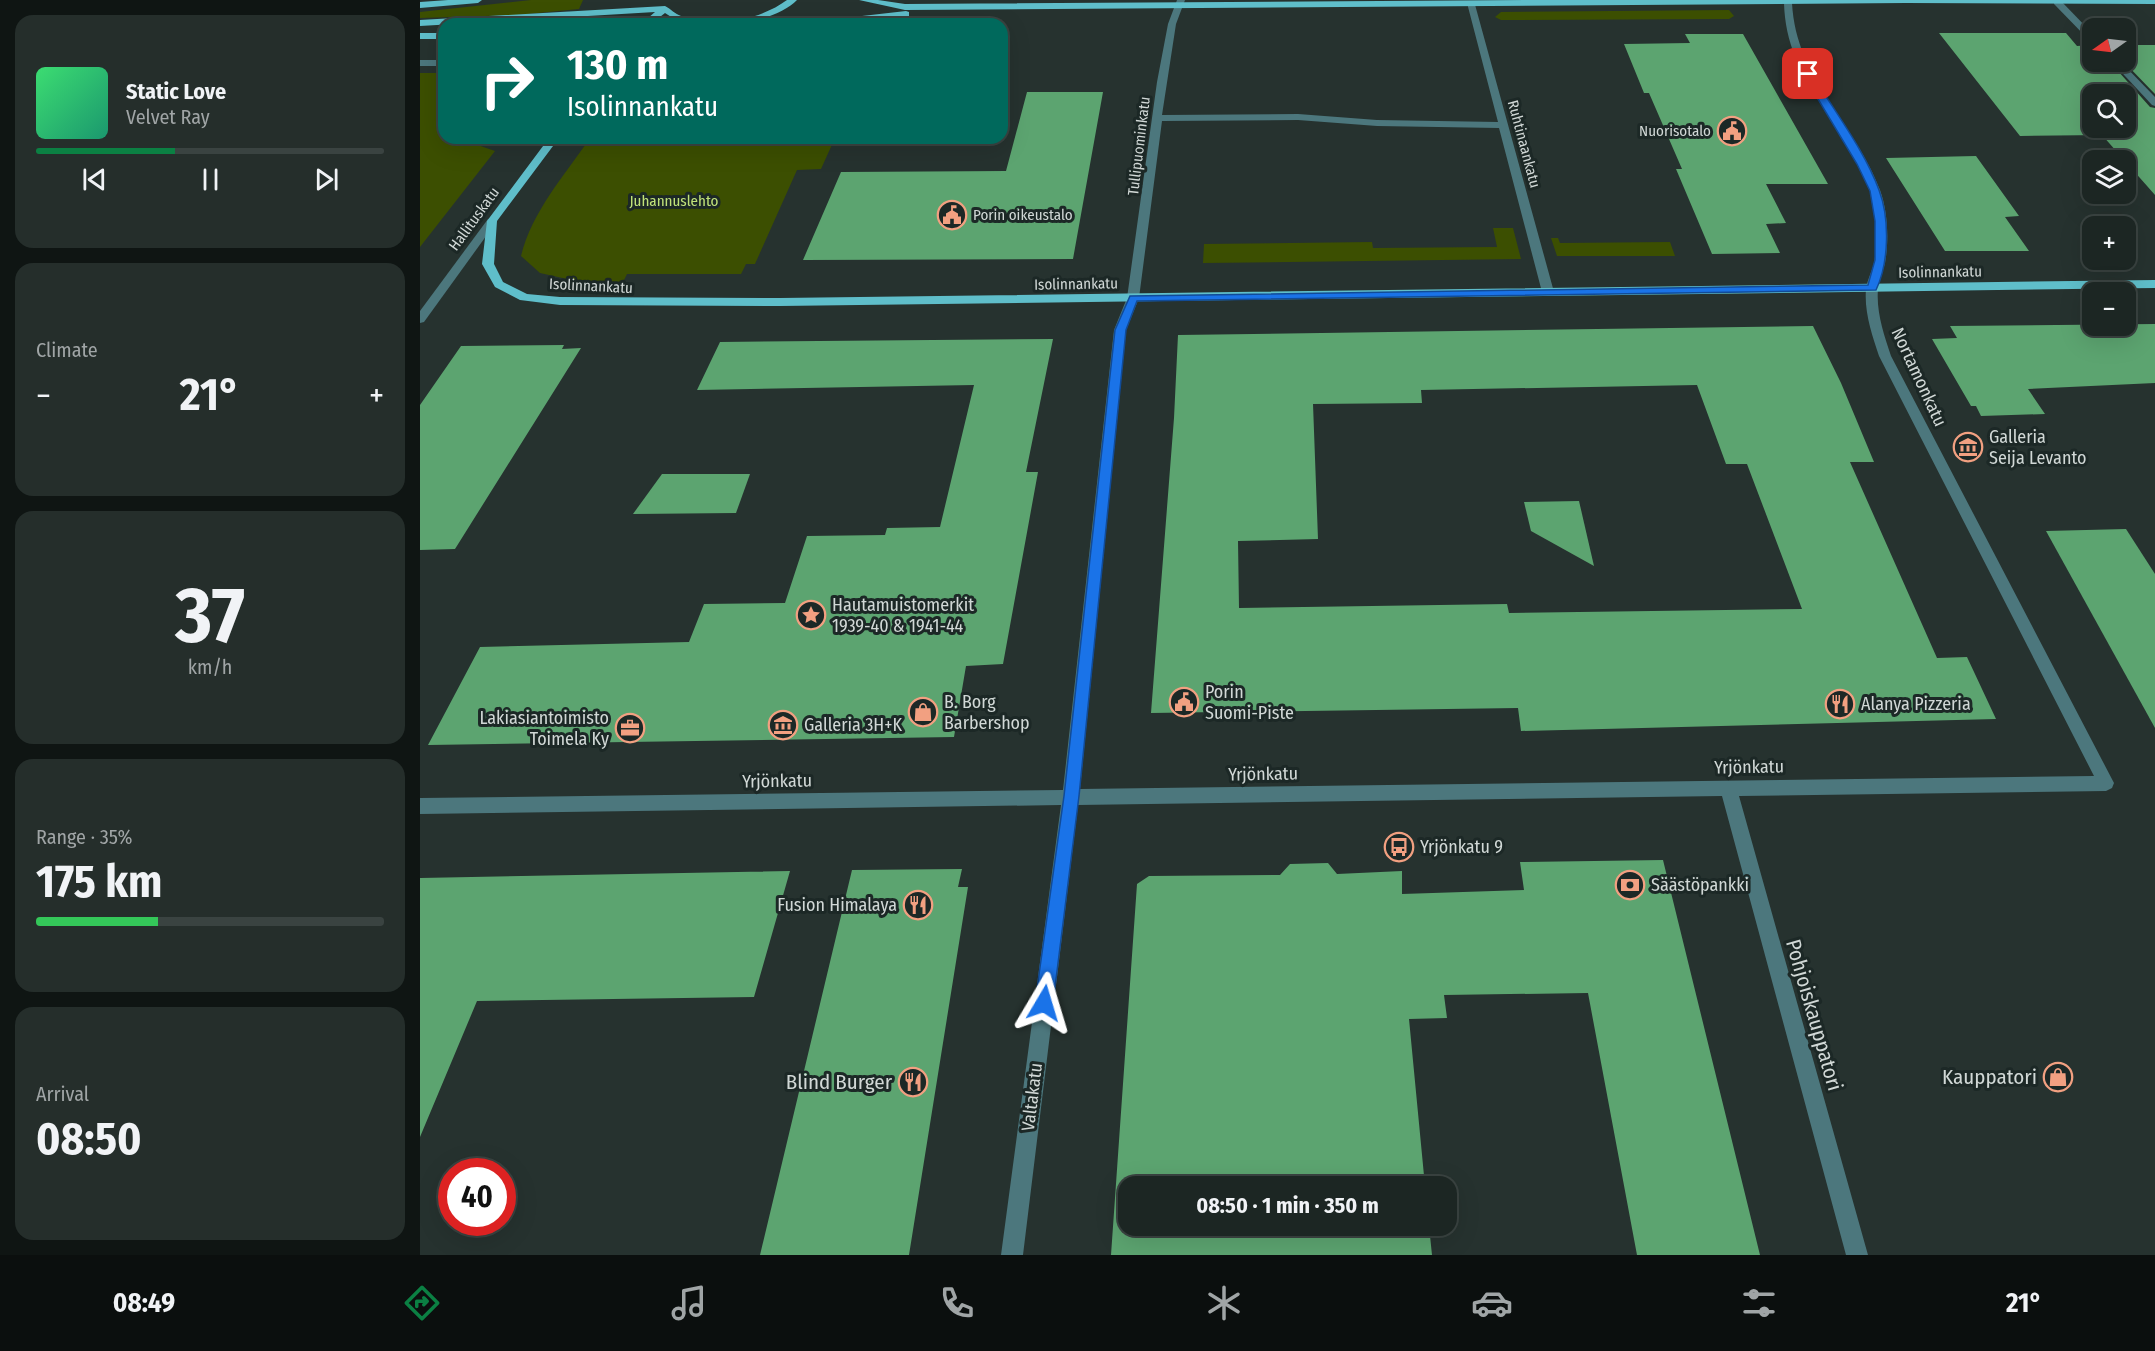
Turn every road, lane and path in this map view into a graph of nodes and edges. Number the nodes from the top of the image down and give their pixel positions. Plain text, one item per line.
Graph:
1 (478, 0) edge
2 (793, 0) edge
3 (863, 0) edge
4 (936, 0) edge
5 (2155, 1) edge
6 (2057, 2) junction
7 (1180, 3) edge
8 (1471, 3) junction
9 (1788, 3) junction
10 (665, 4) edge
11 (420, 5) edge
12 (1022, 7) junction
13 (484, 18) edge
14 (651, 18) edge
15 (677, 18) edge
16 (755, 18) edge
17 (863, 18) edge
18 (438, 22) edge
19 (420, 23) edge
20 (2082, 28) edge
21 (420, 36) edge
22 (438, 36) edge
23 (420, 63) edge
24 (438, 63) edge
25 (2126, 72) edge
26 (2155, 103) edge
27 (1158, 118) junction
28 (1503, 125) junction
29 (549, 144) edge
30 (492, 220) junction
31 (2155, 284) edge
32 (1872, 288) junction
33 (1548, 292) junction
34 (1133, 298) junction
35 (420, 319) edge
36 (2106, 783) joint
37 (1728, 787) junction
38 (1071, 796) junction
39 (420, 806) edge
40 (1012, 1255) edge
41 (1857, 1255) edge

1 - 11 main road
2 - 16 main road
3 - 12 main road
4 - 12 main road
5 - 6 main road
6 - 9 main road
6 - 20 street
7 - 8 main road
7 - 12 main road
7 - 27 street, Tullipuominkatu
8 - 9 main road
8 - 28 street, Ruhtinaankatu
9 - 32 street, Nortamonkatu
10 - 13 main road
10 - 14 main road
10 - 15 main road
12 - 17 main road
18 - 19 main road
21 - 22 main road
23 - 24 street
25 - 26 street
27 - 28 street
27 - 34 street, Tullipuominkatu
28 - 33 street, Ruhtinaankatu
29 - 30 main road, Hallituskatu
30 - 34 main road, Isolinnankatu
30 - 35 street, Hallituskatu
31 - 32 main road, Isolinnankatu
32 - 33 main road, Isolinnankatu
32 - 36 street, Nortamonkatu
33 - 34 main road, Isolinnankatu
34 - 38 street, Valtakatu
36 - 37 street, Yrjönkatu
37 - 38 street, Yrjönkatu
37 - 41 street, Pohjoiskauppatori
38 - 39 street, Yrjönkatu
38 - 40 street, Valtakatu

